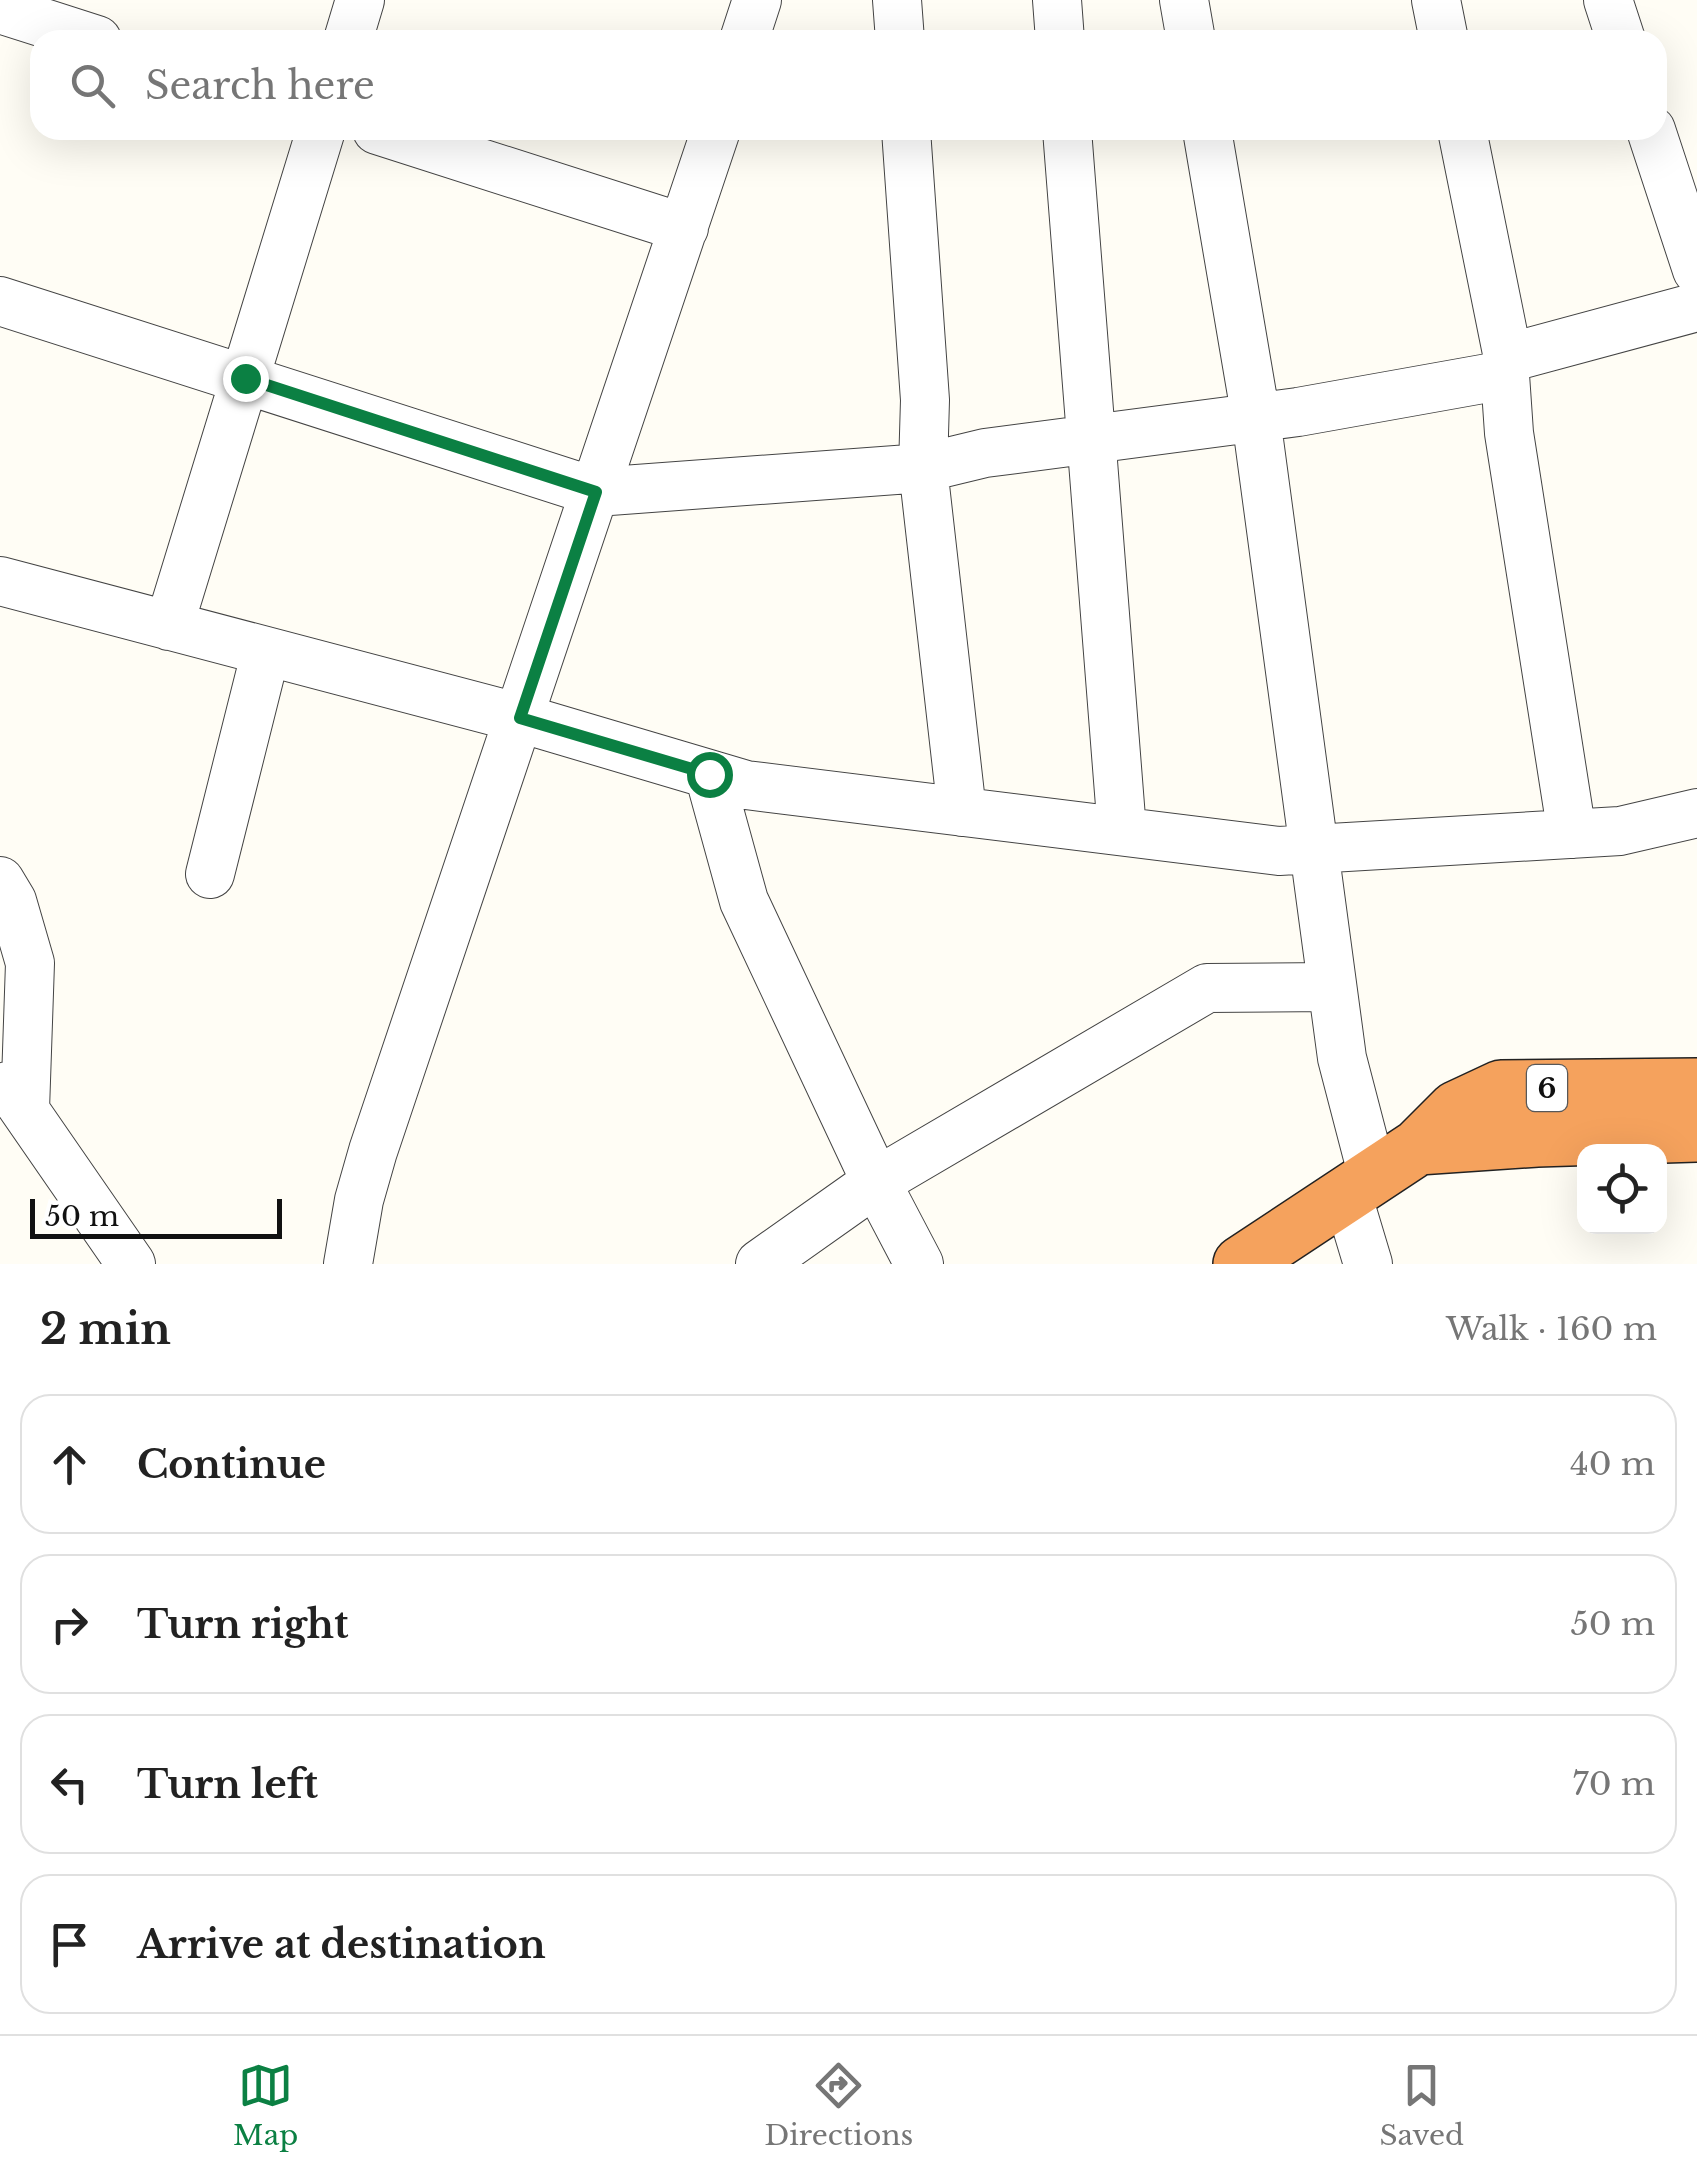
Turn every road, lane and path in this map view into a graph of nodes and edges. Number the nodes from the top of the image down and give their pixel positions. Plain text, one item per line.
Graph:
1 (360, 0) edge
2 (897, 0) edge
3 (1057, 0) edge
4 (1184, 0) edge
5 (1436, 0) edge
6 (1608, 0) edge
7 (0, 9) edge
8 (66, 30) edge
9 (351, 30) edge
10 (899, 30) edge
11 (1059, 30) edge
12 (1189, 30) edge
13 (1442, 30) edge
14 (1618, 30) edge
15 (317, 140) edge
16 (408, 140) edge
17 (713, 140) edge
18 (907, 140) edge
19 (1069, 140) edge
20 (1209, 140) edge
21 (1464, 140) edge
22 (1653, 140) edge
23 (684, 228) junction
24 (1697, 270) edge
25 (0, 300) edge
26 (1697, 307) edge
27 (1506, 367) junction
28 (245, 378) junction
29 (1256, 418) junction
30 (1092, 439) junction
31 (923, 468) junction
32 (596, 492) junction
33 (0, 581) edge
34 (170, 626) junction
35 (266, 651) junction
36 (520, 718) junction
37 (709, 774) junction
38 (962, 812) junction
39 (1697, 814) edge
40 (1122, 831) junction
41 (1572, 834) junction
42 (1313, 849) junction
43 (210, 874) dead end
44 (0, 881) edge
45 (1332, 987) junction
46 (1697, 1086) edge
47 (9, 1093) edge
48 (1697, 1134) edge
49 (1418, 1147) junction
50 (876, 1182) junction
51 (1360, 1186) junction
52 (132, 1264) edge
53 (348, 1264) edge
54 (760, 1264) edge
55 (919, 1264) edge
56 (1242, 1264) edge
57 (1368, 1264) edge

1 - 9 street
2 - 10 street
3 - 11 street
4 - 12 street
5 - 13 street
6 - 14 street
7 - 8 street
15 - 28 street
16 - 23 street
17 - 23 street
18 - 31 street
19 - 30 street
20 - 29 street
21 - 27 street
22 - 24 street
23 - 32 street
25 - 28 street
26 - 27 street
27 - 29 street
27 - 41 street
28 - 32 street
28 - 34 street
29 - 30 street
29 - 42 street
30 - 31 street
30 - 40 street
31 - 32 street
31 - 38 street
32 - 36 street
33 - 34 street
34 - 35 street
35 - 36 street
35 - 43 street
36 - 37 street
36 - 53 street
37 - 38 street
37 - 50 street
38 - 40 street
39 - 41 street
40 - 42 street
41 - 42 street
42 - 45 street
44 - 47 street
45 - 50 street
45 - 51 street
46 - 49 highway, 6
47 - 52 street
48 - 49 highway, 6
49 - 51 highway, 6
50 - 54 street
50 - 55 street
51 - 56 highway, 6
51 - 57 street

